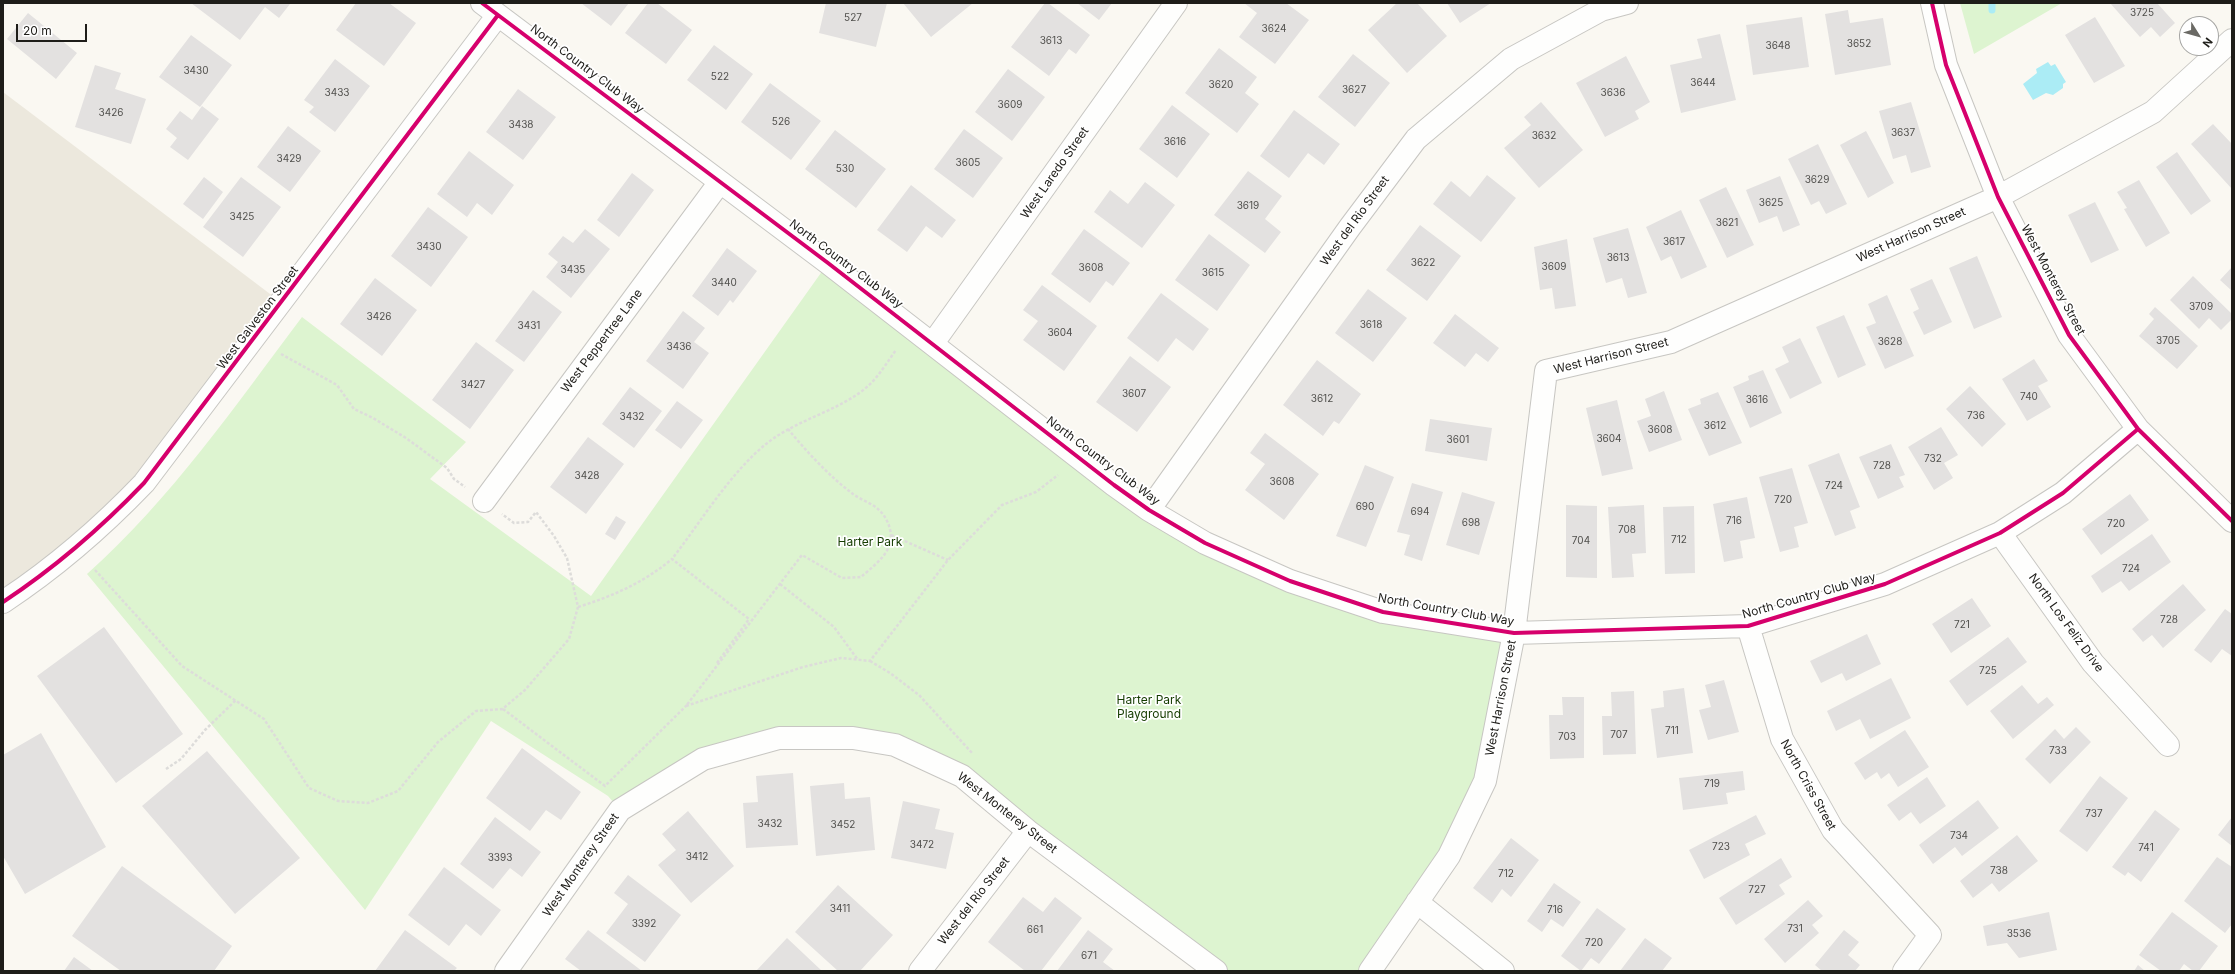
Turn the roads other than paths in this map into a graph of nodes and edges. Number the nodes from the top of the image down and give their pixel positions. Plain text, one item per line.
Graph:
1 (1176, 3) edge
2 (1627, 3) edge
3 (1932, 3) edge
4 (490, 9) edge
5 (2232, 40) edge
6 (720, 182) junction
7 (1998, 197) junction
8 (932, 343) junction
9 (2138, 429) junction
10 (484, 501) road end
11 (1149, 510) junction
12 (2232, 521) edge
13 (2000, 533) junction
14 (3, 602) edge
15 (1748, 626) junction
16 (1514, 633) junction
17 (2168, 745) dead end
18 (1028, 831) junction
19 (1418, 902) junction
20 (506, 971) edge
21 (920, 971) edge
22 (1216, 971) edge
23 (1370, 971) edge
24 (1503, 971) edge
25 (1904, 971) edge

1 - 8 street, West Laredo Street
2 - 11 street, West del Rio Street
3 - 7 street, West Monterey Street
4 - 6 street, North Country Club Way
4 - 14 street, West Galveston Street
5 - 7 street, West Harrison Street
6 - 8 street, North Country Club Way
6 - 10 street, West Peppertree Lane
7 - 9 street, West Monterey Street
7 - 16 street, West Harrison Street
8 - 11 street, North Country Club Way
9 - 12 street, West Monterey Street
9 - 13 street, North Country Club Way
11 - 16 street, North Country Club Way
13 - 15 street, North Country Club Way
13 - 17 street, North Los Feliz Drive
15 - 16 street, North Country Club Way
15 - 25 street, North Criss Street
16 - 19 street, West Harrison Street
18 - 20 street, West Monterey Street
18 - 21 street, West del Rio Street
18 - 22 street, West Monterey Street
19 - 23 street, West Harrison Street
19 - 24 street

